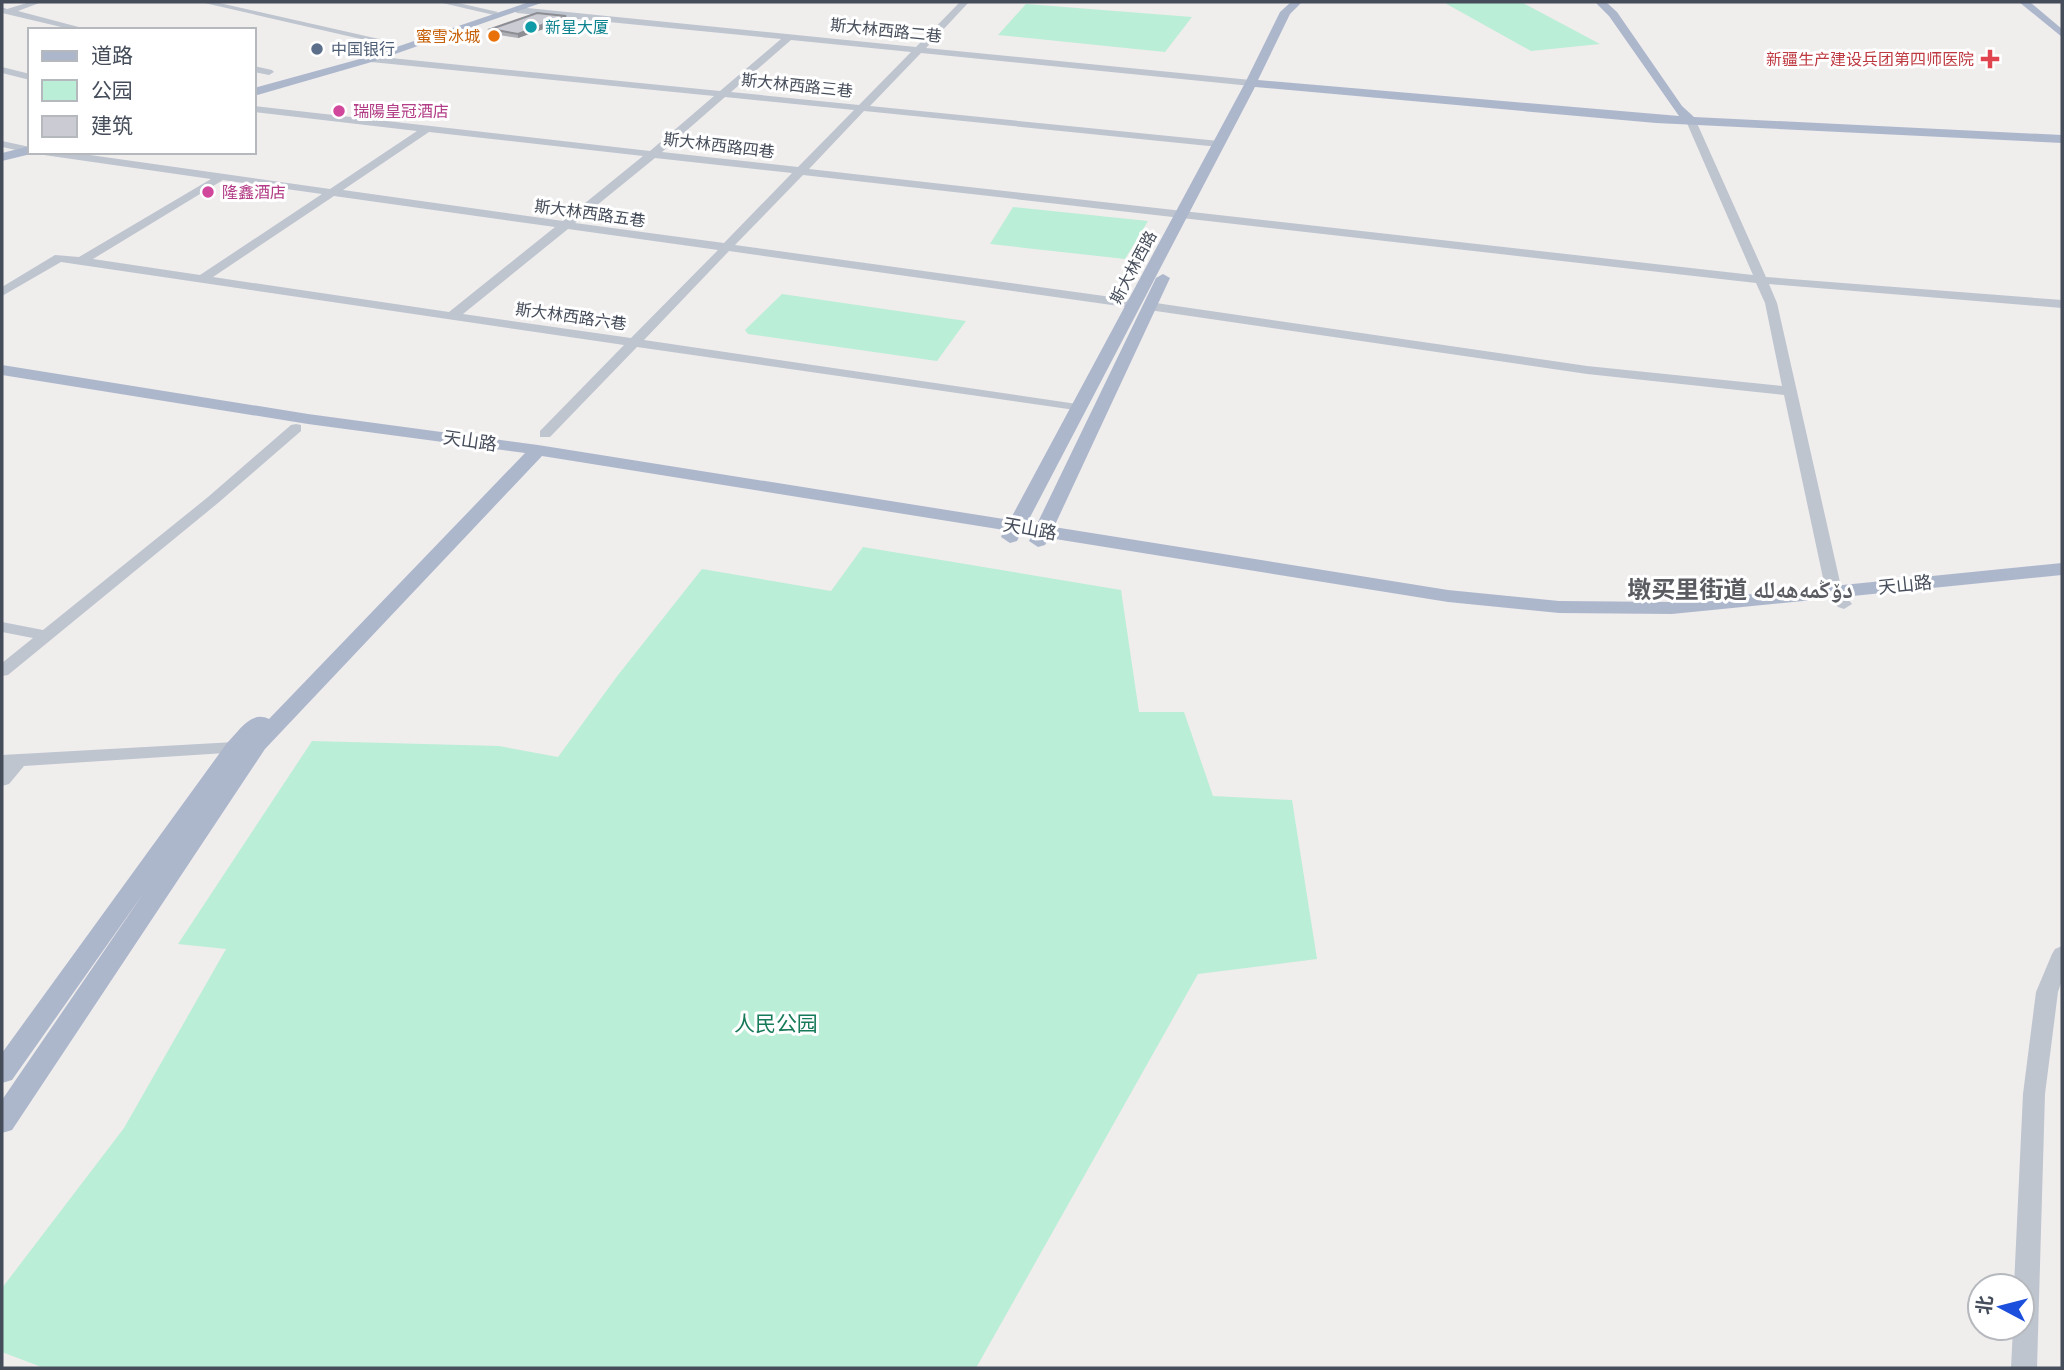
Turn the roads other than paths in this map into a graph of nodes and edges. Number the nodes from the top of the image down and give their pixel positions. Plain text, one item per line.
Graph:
1 (38, 2) edge
2 (204, 2) edge
3 (442, 2) edge
4 (538, 2) edge
5 (965, 2) edge
6 (1600, 2) edge
7 (1614, 2) edge
8 (2024, 2) edge
9 (2039, 2) edge
10 (1294, 5) edge
11 (520, 6) edge
12 (4, 12) edge
13 (494, 12) junction
14 (2062, 19) edge
15 (77, 28) edge
16 (2062, 34) edge
17 (790, 36) junction
18 (374, 39) dead end
19 (918, 50) junction
20 (371, 59) junction
21 (256, 69) edge
22 (2, 70) edge
23 (269, 72) dead end
24 (28, 76) edge
25 (1256, 84) junction
26 (256, 88) edge
27 (256, 88) edge
28 (725, 93) junction
29 (864, 108) junction
30 (256, 109) edge
31 (1691, 121) junction
32 (427, 129) junction
33 (2062, 139) edge
34 (2, 144) edge
35 (1219, 144) junction
36 (27, 148) edge
37 (2, 151) edge
38 (654, 153) junction
39 (58, 154) edge
40 (2, 158) edge
41 (801, 171) junction
42 (221, 177) junction
43 (332, 193) junction
44 (1187, 216) junction
45 (563, 225) junction
46 (726, 247) junction
47 (82, 261) junction
48 (202, 279) junction
49 (1761, 280) junction
50 (2, 292) edge
51 (2062, 304) edge
52 (1141, 305) junction
53 (452, 316) junction
54 (633, 343) junction
55 (2, 370) edge
56 (2, 381) edge
57 (1789, 391) junction
58 (1077, 408) junction
59 (296, 428) junction
60 (528, 451) junction
61 (1013, 532) junction
62 (1040, 536) junction
63 (2062, 569) edge
64 (2062, 583) edge
65 (1839, 598) junction
66 (2, 627) edge
67 (45, 635) junction
68 (2, 671) edge
69 (235, 748) junction
70 (10, 761) edge
71 (2, 780) edge
72 (2062, 954) edge
73 (2, 1073) edge
74 (2, 1122) edge
75 (2024, 1368) edge

1 - 12 street
2 - 18 street
3 - 13 street
4 - 11 main road
5 - 19 street
6 - 31 main road
7 - 31 main road
8 - 16 main road
9 - 14 main road
10 - 25 main road, 斯大林西路
11 - 13 main road
11 - 17 street, 斯大林西路二巷
11 - 20 main road
12 - 15 street
13 - 26 main road
17 - 19 street, 斯大林西路二巷
17 - 28 street
19 - 25 street, 斯大林西路二巷
19 - 29 street
20 - 27 main road
20 - 28 street, 斯大林西路三巷
21 - 23 street
22 - 24 street
25 - 31 main road
25 - 35 main road, 斯大林西路
25 - 44 main road, 斯大林西路
28 - 29 street, 斯大林西路三巷
28 - 38 street
29 - 35 street, 斯大林西路三巷
29 - 41 street
30 - 32 street, 斯大林西路四巷
31 - 33 main road
31 - 49 street
32 - 38 street, 斯大林西路四巷
32 - 43 street
34 - 36 street
35 - 44 main road, 斯大林西路
36 - 37 main road
36 - 40 main road
38 - 41 street, 斯大林西路四巷
38 - 45 street
39 - 42 street, 斯大林西路五巷
41 - 44 street, 斯大林西路四巷
41 - 46 street
42 - 43 street, 斯大林西路五巷
42 - 47 street
43 - 45 street, 斯大林西路五巷
43 - 48 street
44 - 49 street, 斯大林西路四巷
44 - 52 main road, 斯大林西路
45 - 46 street, 斯大林西路五巷
45 - 53 street
46 - 52 street, 斯大林西路五巷
46 - 54 street
47 - 48 street, 斯大林西路六巷
47 - 50 street, 斯大林西路六巷
48 - 53 street, 斯大林西路六巷
49 - 51 street, 斯大林西路四巷
49 - 57 street
52 - 57 street, 斯大林西路五巷
52 - 58 main road, 斯大林西路
52 - 62 main road, 斯大林西路
53 - 54 street, 斯大林西路六巷
54 - 58 street, 斯大林西路六巷
54 - 60 street
55 - 60 main road, 天山路
56 - 59 main road, 天山路
57 - 65 street
58 - 61 main road, 斯大林西路
59 - 60 main road, 天山路
59 - 67 street
60 - 61 main road, 天山路
60 - 69 main road
60 - 74 main road
61 - 62 main road, 天山路
62 - 65 main road, 天山路
63 - 65 main road, 天山路
64 - 65 main road, 天山路
66 - 67 street
67 - 68 street
69 - 70 street
69 - 73 main road
70 - 71 street
72 - 75 street

